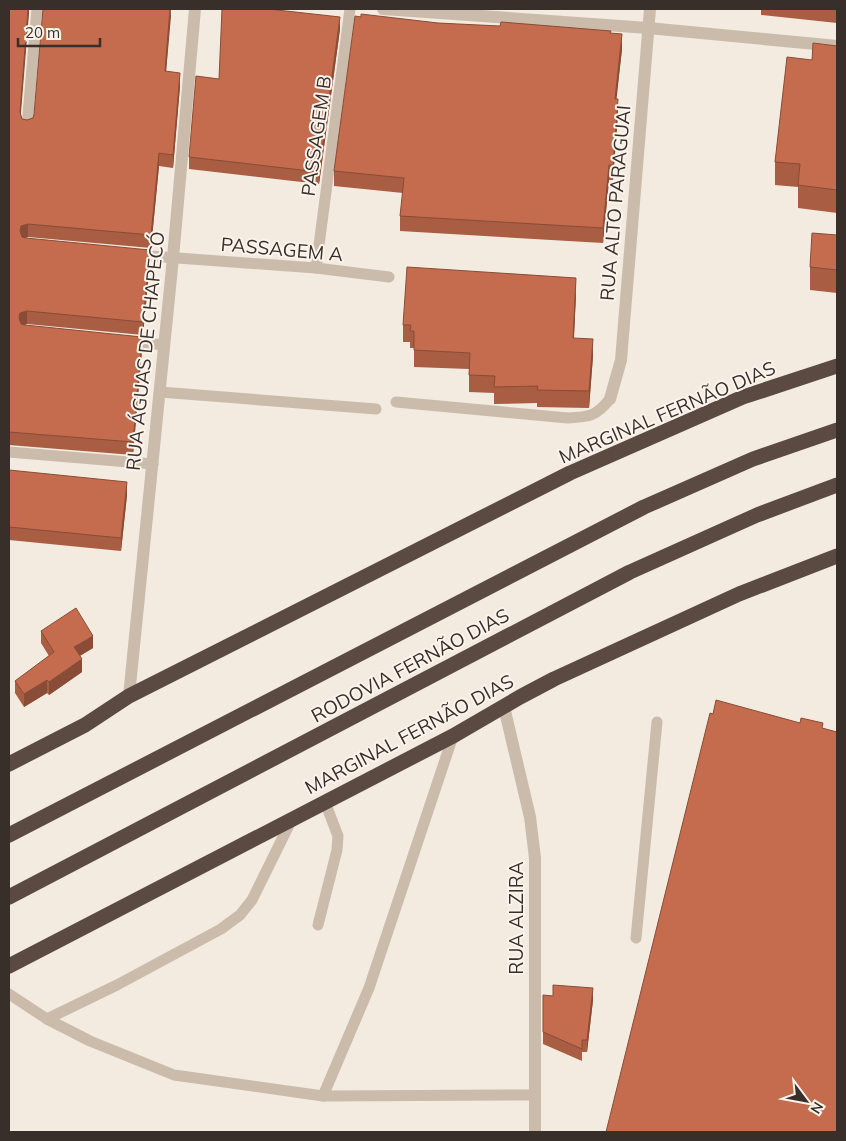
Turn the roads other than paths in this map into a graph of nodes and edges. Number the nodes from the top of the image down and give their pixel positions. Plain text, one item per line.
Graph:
1 (38, 9) edge
2 (195, 9) edge
3 (350, 9) edge
4 (383, 9) edge
5 (650, 9) edge
6 (648, 28) junction
7 (837, 46) edge
8 (27, 126) edge
9 (124, 254) edge
10 (173, 258) junction
11 (316, 268) junction
12 (388, 277) dead end
13 (115, 340) edge
14 (164, 345) junction
15 (837, 366) edge
16 (160, 392) junction
17 (610, 400) joint
18 (396, 402) dead end
19 (376, 409) dead end
20 (837, 430) edge
21 (9, 452) edge
22 (153, 464) junction
23 (837, 485) edge
24 (837, 556) edge
25 (129, 696) junction
26 (504, 707) junction
27 (657, 722) dead end
28 (453, 736) junction
29 (9, 764) edge
30 (325, 802) junction
31 (292, 820) junction
32 (9, 835) edge
33 (9, 897) edge
34 (318, 925) dead end
35 (636, 938) dead end
36 (9, 966) edge
37 (9, 994) edge
38 (47, 1019) junction
39 (534, 1095) junction
40 (323, 1096) junction
41 (535, 1132) edge

1 - 8 lane
2 - 10 street, RUA ÁGUAS DE CHAPECÓ
3 - 11 lane, PASSAGEM B
4 - 6 street
5 - 6 street, RUA ALTO PARAGUAI
6 - 7 street
6 - 17 street, RUA ALTO PARAGUAI
9 - 10 lane, PASSAGEM A
10 - 11 lane, PASSAGEM A
10 - 14 street, RUA ÁGUAS DE CHAPECÓ
11 - 12 lane, PASSAGEM A
13 - 14 lane
14 - 16 street, RUA ÁGUAS DE CHAPECÓ
15 - 25 highway, MARGINAL FERNÃO DIAS
16 - 19 lane
16 - 22 street, RUA ÁGUAS DE CHAPECÓ
17 - 18 lane
20 - 32 highway, RODOVIA FERNÃO DIAS
21 - 22 lane
22 - 25 street, RUA ÁGUAS DE CHAPECÓ
23 - 33 highway, RODOVIA FERNÃO DIAS
24 - 26 highway, MARGINAL FERNÃO DIAS
25 - 29 highway, MARGINAL FERNÃO DIAS
26 - 28 highway, MARGINAL FERNÃO DIAS
26 - 39 street, RUA ALZIRA
27 - 35 lane
28 - 30 highway, MARGINAL FERNÃO DIAS
28 - 40 lane
30 - 31 highway, MARGINAL FERNÃO DIAS
30 - 34 lane
31 - 36 highway, MARGINAL FERNÃO DIAS
31 - 38 lane
37 - 38 lane
38 - 40 lane
39 - 40 lane
39 - 41 street, RUA ALZIRA

